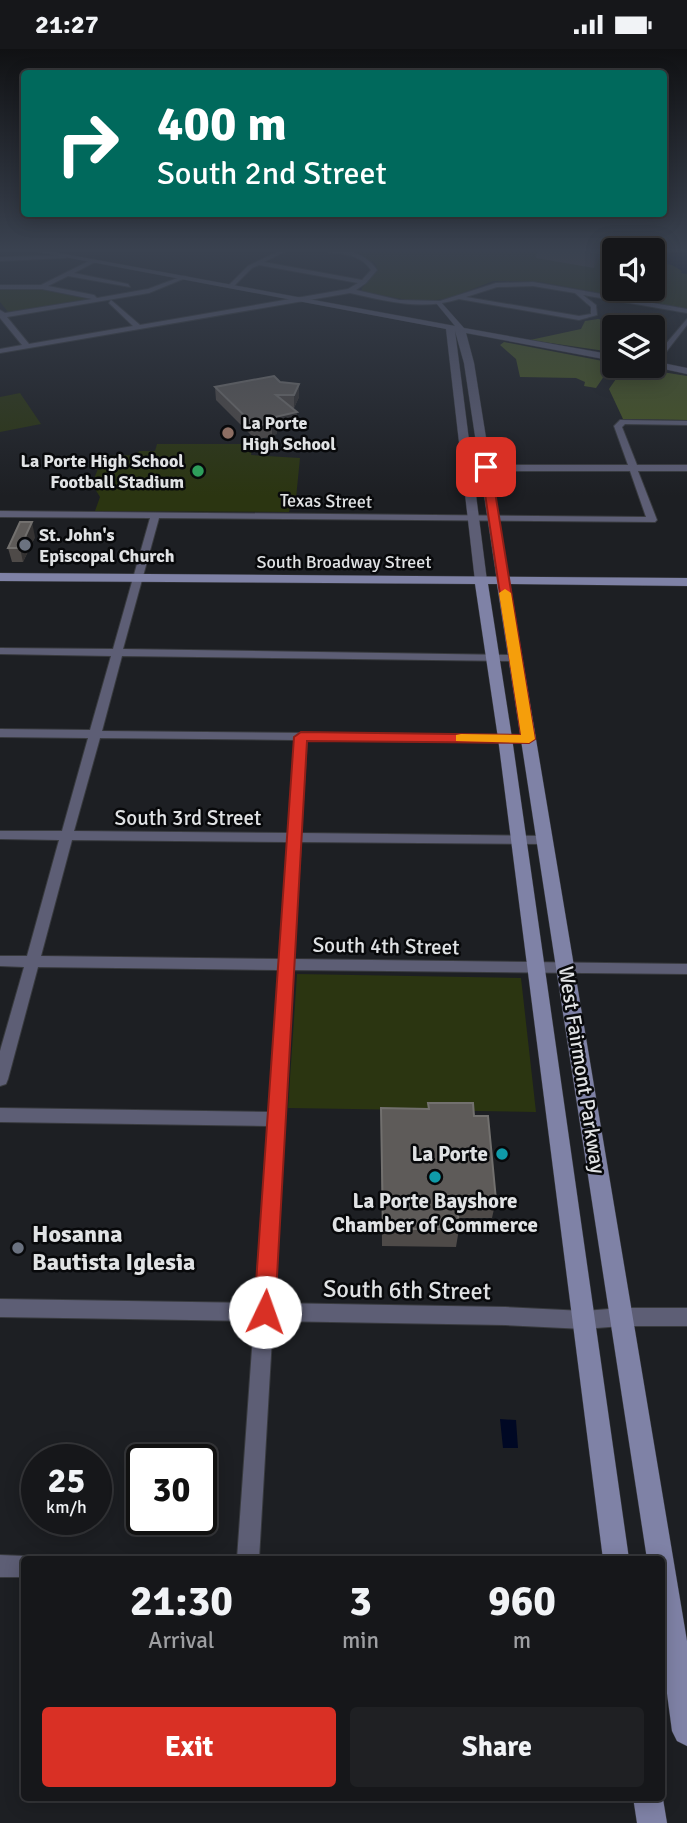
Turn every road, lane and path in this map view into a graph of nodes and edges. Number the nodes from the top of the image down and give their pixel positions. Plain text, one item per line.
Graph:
1 (15, 331) edge
2 (116, 331) edge
3 (451, 331) edge
4 (459, 331) edge
5 (459, 331) edge
6 (679, 331) edge
7 (463, 336) junction
8 (27, 346) junction
9 (665, 349) edge
10 (0, 351) edge
11 (602, 356) edge
12 (665, 366) edge
13 (687, 371) edge
14 (460, 416) junction
15 (478, 417) junction
16 (687, 423) edge
17 (486, 467) junction
18 (468, 468) junction
19 (634, 468) junction
20 (687, 468) edge
21 (0, 514) edge
22 (155, 515) junction
23 (474, 518) junction
24 (494, 518) junction
25 (0, 577) edge
26 (137, 579) junction
27 (481, 581) junction
28 (503, 582) junction
29 (687, 582) edge
30 (487, 620) junction
31 (510, 620) junction
32 (0, 651) edge
33 (116, 652) junction
34 (493, 656) junction
35 (516, 658) junction
36 (0, 733) edge
37 (93, 734) junction
38 (301, 737) junction
39 (505, 739) junction
40 (529, 739) junction
41 (0, 835) edge
42 (67, 836) junction
43 (293, 838) junction
44 (519, 840) junction
45 (544, 840) junction
46 (0, 961) edge
47 (33, 961) junction
48 (285, 966) junction
49 (536, 968) junction
50 (566, 969) junction
51 (687, 969) edge
52 (0, 1079) edge
53 (0, 1115) edge
54 (275, 1118) junction
55 (557, 1122) junction
56 (590, 1122) junction
57 (0, 1308) edge
58 (265, 1312) junction
59 (622, 1317) junction
60 (687, 1317) edge
61 (583, 1320) junction
62 (248, 1556) edge
63 (616, 1556) edge
64 (659, 1556) edge
65 (0, 1566) edge
66 (21, 1567) edge
67 (665, 1593) edge
68 (687, 1731) edge
69 (649, 1801) edge
70 (652, 1823) edge

1 - 8 street
2 - 8 street
3 - 14 street
4 - 7 street
5 - 7 street
6 - 9 street
7 - 11 street
7 - 15 street
8 - 10 street
12 - 13 street
14 - 15 street
14 - 18 street
15 - 17 street
16 - 19 street
17 - 18 street
17 - 19 street
17 - 24 street
18 - 23 street
19 - 20 street
19 - 24 street, Texas Street
21 - 22 street, Texas Street
22 - 23 street, Texas Street
22 - 26 street
23 - 24 street, Texas Street
23 - 27 street
24 - 28 street
25 - 26 main road, South Broadway Street
26 - 27 main road, South Broadway Street
26 - 33 street
27 - 28 main road, South Broadway Street
27 - 30 main road, West Fairmont Parkway
28 - 29 main road, South Broadway Street
28 - 31 main road, West Fairmont Parkway
30 - 31 main road
30 - 34 main road, West Fairmont Parkway
31 - 35 main road, West Fairmont Parkway
32 - 33 street
33 - 34 street
33 - 37 street
34 - 35 street
34 - 39 main road, West Fairmont Parkway
35 - 40 main road, West Fairmont Parkway
36 - 37 street
37 - 38 street
37 - 42 street
38 - 39 street
38 - 43 street
39 - 40 street
39 - 44 main road, West Fairmont Parkway
40 - 45 main road, West Fairmont Parkway
41 - 42 street, South 3rd Street
42 - 43 street, South 3rd Street
42 - 47 street
43 - 44 street, South 3rd Street
43 - 48 street
44 - 45 street, South 3rd Street
44 - 49 main road, West Fairmont Parkway
45 - 50 main road, West Fairmont Parkway
46 - 47 street, South 4th Street
47 - 48 street, South 4th Street
47 - 52 street
48 - 49 street, South 4th Street
48 - 54 street
49 - 50 street, South 4th Street
49 - 55 main road, West Fairmont Parkway
50 - 51 street, South 4th Street
50 - 56 main road, West Fairmont Parkway
53 - 54 street
54 - 58 street
55 - 56 main road
55 - 61 main road, West Fairmont Parkway
56 - 59 main road, West Fairmont Parkway
57 - 58 street, South 6th Street
58 - 61 street, South 6th Street
58 - 62 street
59 - 60 street, South 6th Street
59 - 61 street, South 6th Street
59 - 64 main road, West Fairmont Parkway
61 - 63 main road, West Fairmont Parkway
65 - 66 street
67 - 68 main road, West Fairmont Parkway
69 - 70 main road

